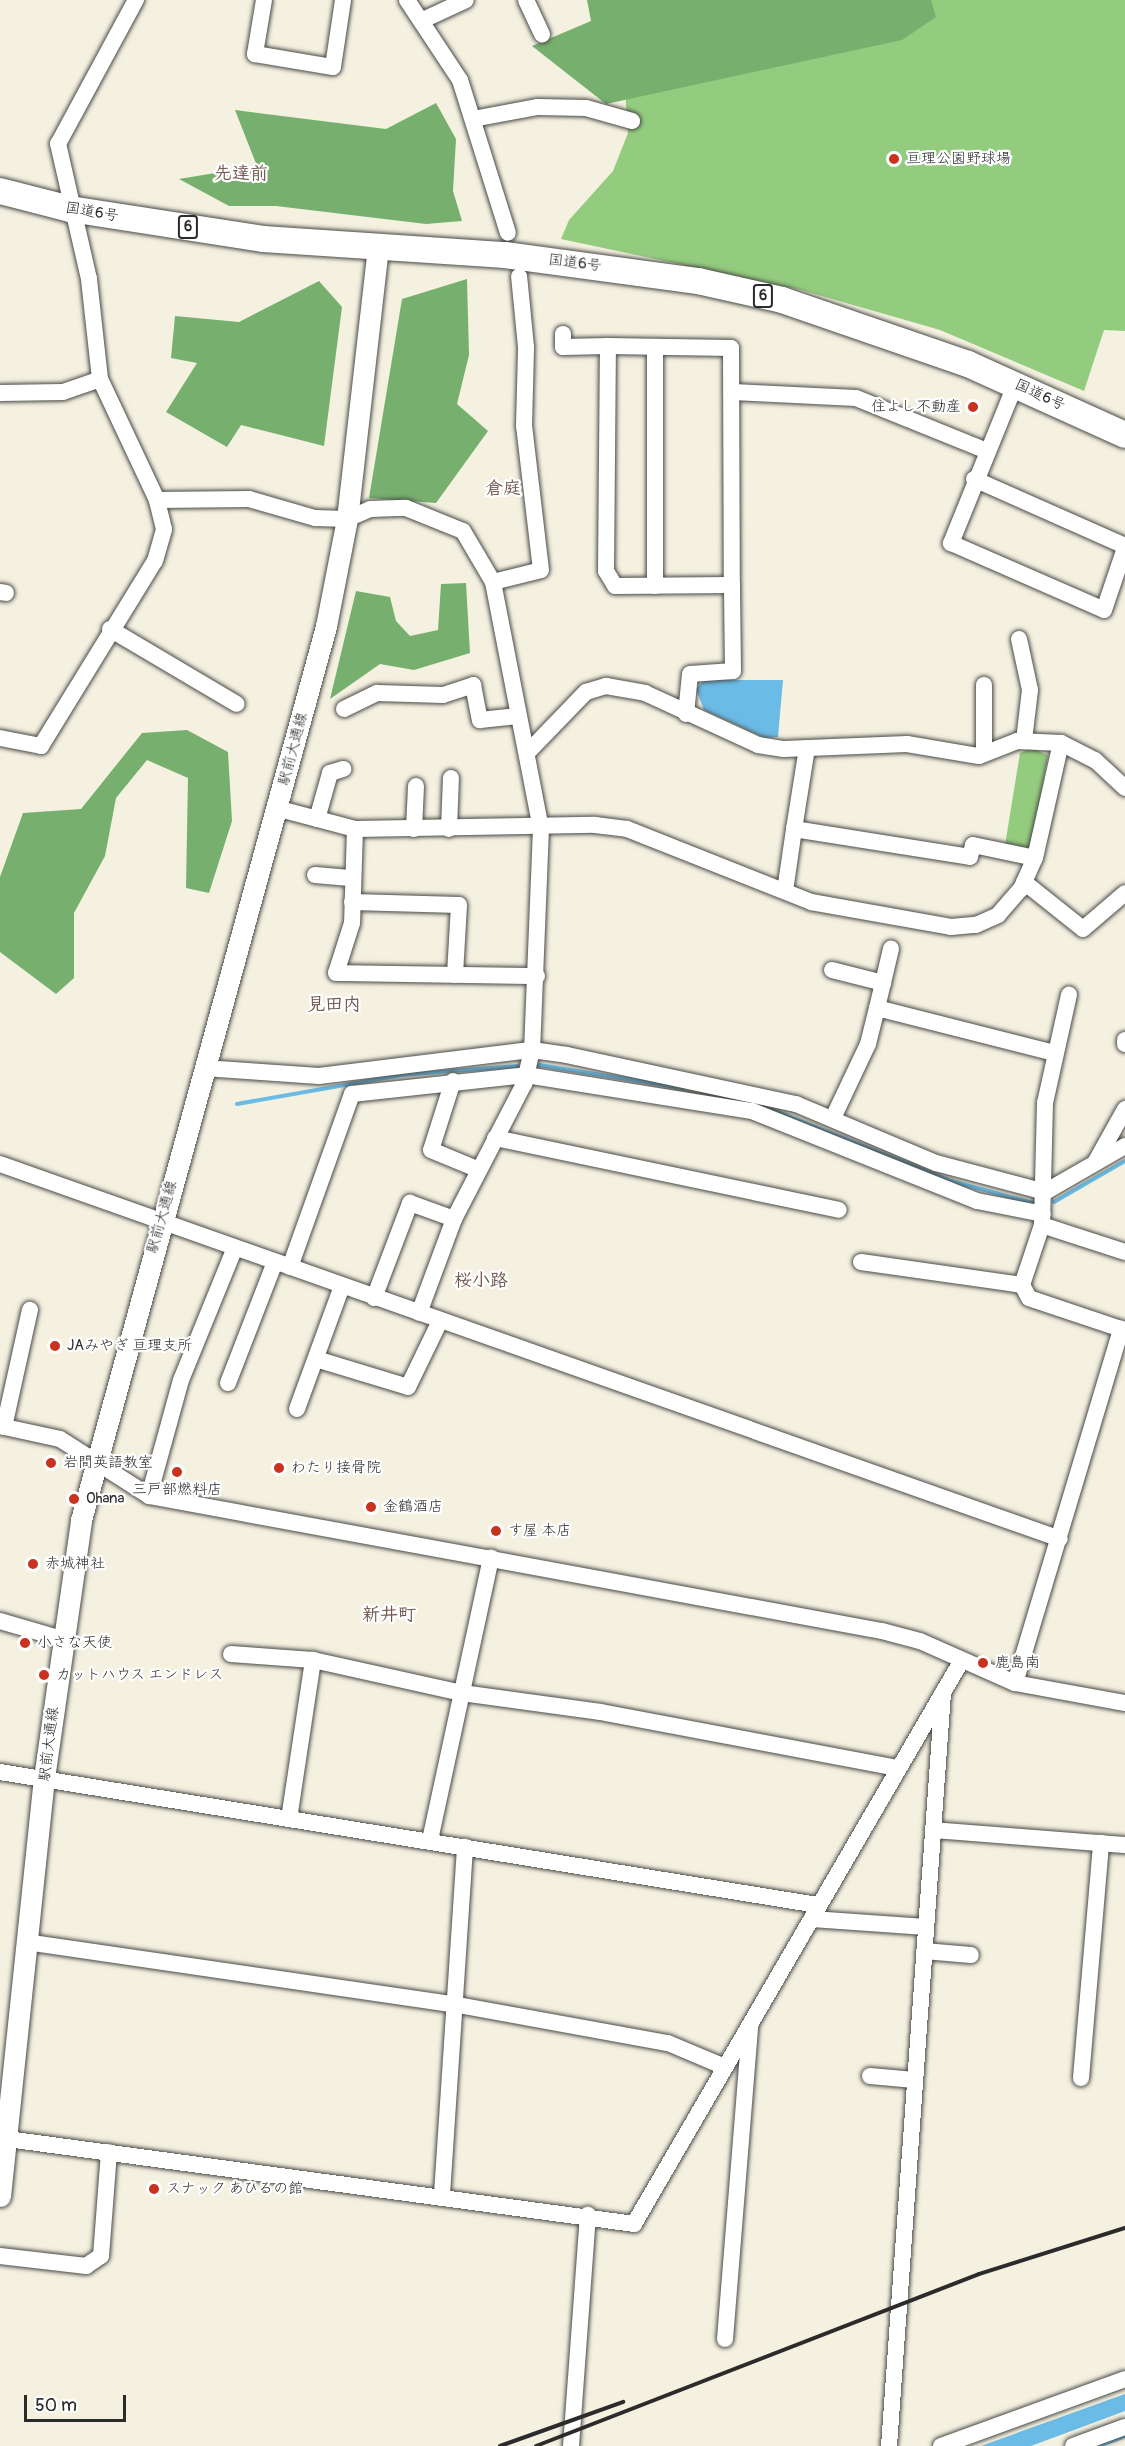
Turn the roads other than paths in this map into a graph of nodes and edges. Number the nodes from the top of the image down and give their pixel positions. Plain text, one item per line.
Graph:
1 (136, 0) edge
2 (264, 0) edge
3 (343, 0) edge
4 (407, 0) edge
5 (466, 0) edge
6 (526, 0) edge
7 (423, 20) junction
8 (542, 34) dead end
9 (473, 119) junction
10 (632, 121) dead end
11 (0, 191) edge
12 (70, 209) junction
13 (508, 233) dead end
14 (378, 248) junction
15 (519, 276) dead end
16 (563, 334) dead end
17 (608, 346) junction
18 (655, 347) junction
19 (100, 379) junction
20 (1016, 383) junction
21 (733, 392) junction
22 (0, 393) edge
23 (1125, 435) edge
24 (987, 451) junction
25 (974, 479) junction
26 (157, 500) junction
27 (347, 519) junction
28 (1125, 547) edge
29 (493, 582) junction
30 (732, 585) junction
31 (655, 586) junction
32 (110, 629) junction
33 (1019, 639) dead end
34 (984, 685) dead end
35 (237, 704) dead end
36 (344, 709) dead end
37 (686, 714) junction
38 (518, 716) junction
39 (0, 738) edge
40 (1024, 740) junction
41 (1061, 743) junction
42 (807, 748) junction
43 (527, 753) junction
44 (984, 753) junction
45 (343, 769) dead end
46 (451, 778) dead end
47 (416, 786) dead end
48 (1125, 788) edge
49 (276, 808) junction
50 (317, 819) junction
51 (541, 828) junction
52 (355, 829) junction
53 (414, 829) junction
54 (449, 829) junction
55 (794, 829) junction
56 (1035, 858) junction
57 (315, 875) dead end
58 (353, 878) junction
59 (1024, 882) junction
60 (785, 891) junction
61 (1125, 893) edge
62 (352, 902) junction
63 (891, 949) dead end
64 (832, 970) dead end
65 (455, 975) junction
66 (537, 975) junction
67 (883, 983) junction
68 (1069, 994) dead end
69 (877, 1008) junction
70 (532, 1050) junction
71 (1054, 1053) junction
72 (204, 1068) junction
73 (526, 1075) junction
74 (453, 1081) junction
75 (1125, 1109) edge
76 (833, 1118) junction
77 (495, 1138) junction
78 (1125, 1146) edge
79 (1094, 1164) junction
80 (2, 1170) edge
81 (477, 1170) junction
82 (1045, 1192) junction
83 (839, 1210) dead end
84 (454, 1219) junction
85 (1043, 1219) junction
86 (160, 1223) junction
87 (235, 1248) junction
88 (1125, 1252) edge
89 (861, 1263) dead end
90 (282, 1264) junction
91 (1022, 1285) junction
92 (342, 1286) junction
93 (374, 1298) junction
94 (30, 1310) dead end
95 (419, 1313) junction
96 (440, 1321) junction
97 (1123, 1323) edge
98 (316, 1359) junction
99 (228, 1383) dead end
100 (297, 1409) dead end
101 (2, 1426) edge
102 (94, 1461) junction
103 (149, 1496) junction
104 (1060, 1539) junction
105 (491, 1558) junction
106 (0, 1621) edge
107 (62, 1639) junction
108 (231, 1654) dead end
109 (313, 1660) junction
110 (962, 1660) junction
111 (1016, 1683) junction
112 (943, 1692) junction
113 (462, 1693) junction
114 (1125, 1703) edge
115 (897, 1768) junction
116 (0, 1772) edge
117 (44, 1778) junction
118 (289, 1819) junction
119 (933, 1830) junction
120 (430, 1840) junction
121 (1101, 1843) junction
122 (1125, 1845) edge
123 (465, 1847) junction
124 (815, 1912) junction
125 (926, 1927) junction
126 (26, 1942) junction
127 (924, 1951) junction
128 (971, 1955) dead end
129 (458, 2005) junction
130 (750, 2025) junction
131 (725, 2067) junction
132 (870, 2076) dead end
133 (1081, 2078) dead end
134 (915, 2080) junction
135 (3, 2138) edge
136 (108, 2152) junction
137 (442, 2194) junction
138 (0, 2196) edge
139 (588, 2214) junction
140 (0, 2256) edge
141 (724, 2338) dead end
142 (1125, 2379) edge
143 (1125, 2427) edge
144 (571, 2446) edge
145 (889, 2446) edge
146 (941, 2446) edge
147 (1073, 2446) edge

1 - 12 street
2 - 3 street
4 - 7 street
5 - 7 street
6 - 8 street
7 - 9 street
9 - 10 street
9 - 13 street
11 - 12 highway, 国道6号 / 6
12 - 14 highway, 国道6号 / 6
12 - 19 street
14 - 20 highway, 国道6号 / 6
14 - 27 main road, 駅前大通線
15 - 29 street
16 - 17 street
17 - 18 street
17 - 31 street
18 - 21 street
18 - 31 street
19 - 22 street
19 - 26 street
20 - 23 highway, 国道6号 / 6
20 - 24 street
21 - 24 street
21 - 30 street
24 - 25 street
25 - 28 street
25 - 28 street
26 - 27 street
26 - 32 street
27 - 29 street
27 - 49 main road, 駅前大通線
29 - 38 street
30 - 31 street
30 - 37 street
32 - 35 street
32 - 39 street
33 - 40 street
34 - 44 street
36 - 38 street
37 - 42 street
37 - 43 street
38 - 43 street
40 - 41 street
40 - 44 street
41 - 48 street
41 - 56 street
42 - 44 street
42 - 55 street
43 - 51 street
45 - 50 street
46 - 54 street
47 - 53 street
49 - 50 street
49 - 72 main road, 駅前大通線
50 - 52 street
51 - 54 street
51 - 60 street
51 - 66 street
52 - 53 street
52 - 58 street
53 - 54 street
55 - 56 street
55 - 60 street
56 - 59 street
57 - 58 street
58 - 62 street
59 - 60 street
59 - 61 street
62 - 65 street
62 - 65 street
63 - 67 street
64 - 67 street
65 - 66 street
66 - 70 street
67 - 69 street
68 - 71 street
69 - 71 street
69 - 76 street
70 - 72 street
70 - 73 street
70 - 76 street
71 - 82 street
72 - 86 main road, 駅前大通線
73 - 74 street
73 - 77 street
73 - 85 street
74 - 81 street
74 - 90 street
75 - 79 street
76 - 82 street
77 - 81 street
77 - 83 street
78 - 79 street
79 - 82 street
80 - 86 street
81 - 84 street
82 - 85 street
84 - 93 street
84 - 95 street
85 - 88 street
85 - 91 street
86 - 87 street
86 - 102 main road, 駅前大通線
87 - 90 street
87 - 103 street
89 - 91 street
90 - 92 street
90 - 99 street
91 - 97 street
92 - 93 street
92 - 98 street
93 - 95 street
94 - 101 street
95 - 96 street
96 - 98 street
96 - 104 street
97 - 104 street
98 - 100 street
101 - 102 street
102 - 103 street
102 - 107 main road, 駅前大通線
103 - 105 street
104 - 111 street
105 - 110 street
105 - 113 street
106 - 107 street
107 - 117 main road, 駅前大通線
108 - 109 street
109 - 113 street
109 - 118 street
110 - 111 street
110 - 112 street
111 - 114 street
112 - 115 street
112 - 119 street
113 - 115 street
113 - 120 street
115 - 124 street
116 - 117 street
117 - 118 street
117 - 126 main road, 駅前大通線
118 - 120 street
119 - 121 street
119 - 125 street
120 - 123 street
121 - 122 street
121 - 133 street
123 - 124 street
123 - 129 street
124 - 125 street
124 - 130 street
125 - 127 street
126 - 129 street
126 - 135 main road, 駅前大通線
127 - 128 street
127 - 134 street
129 - 131 street
129 - 137 street
130 - 131 street
130 - 141 street
131 - 139 street
132 - 134 street
134 - 145 street
135 - 136 street
135 - 138 main road, 駅前大通線
136 - 137 street
136 - 140 street
137 - 139 street
139 - 144 street
142 - 146 street
143 - 147 street

